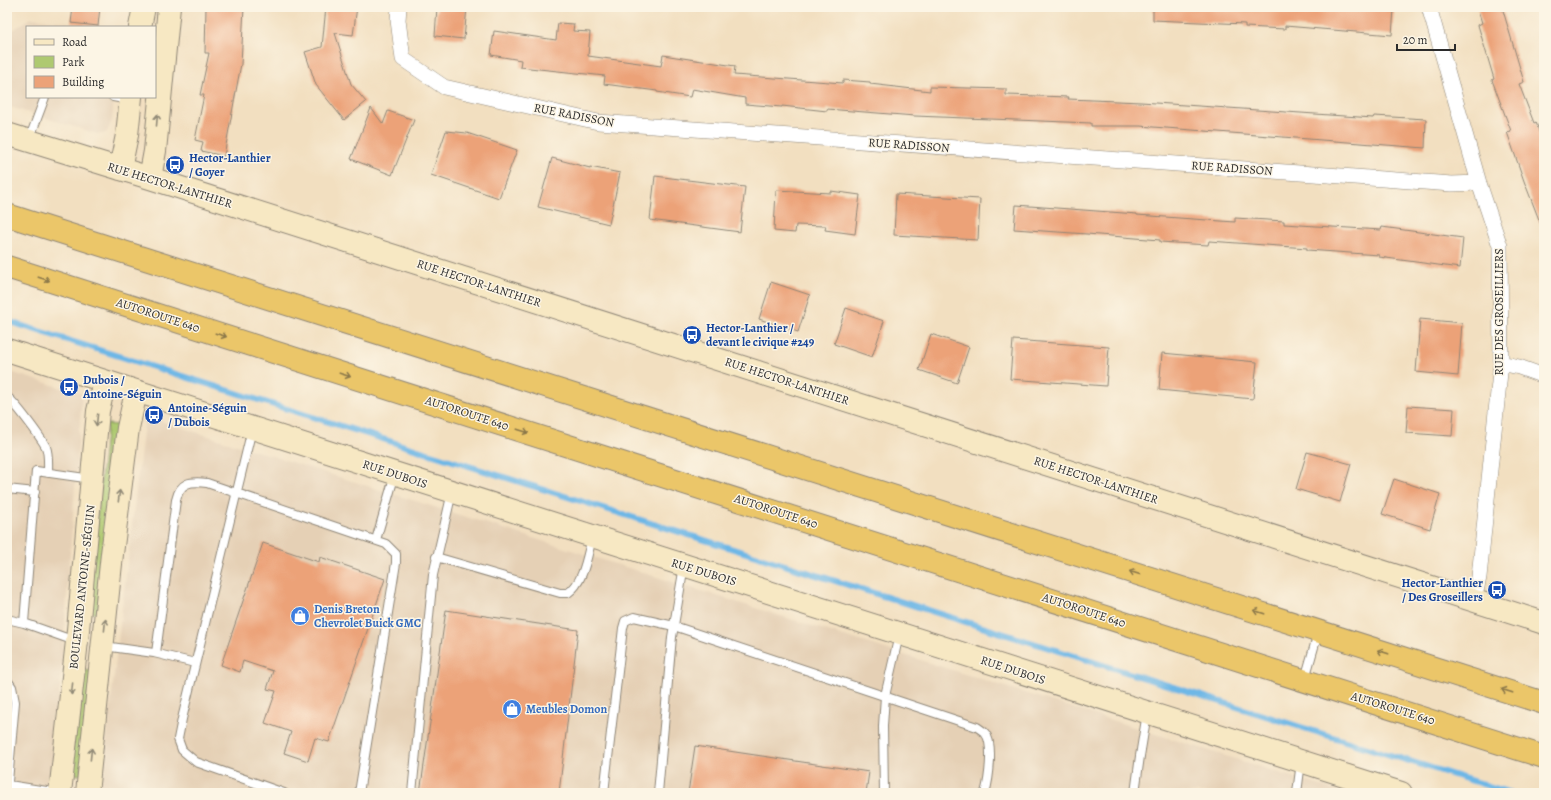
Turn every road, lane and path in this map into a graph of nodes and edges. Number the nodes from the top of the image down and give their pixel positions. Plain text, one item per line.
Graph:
1 (144, 7) edge
2 (168, 7) edge
3 (399, 7) edge
4 (1429, 7) edge
5 (140, 26) edge
6 (45, 98) edge
7 (125, 98) edge
8 (7, 134) edge
9 (28, 141) junction
10 (120, 169) junction
11 (150, 178) junction
12 (1479, 183) junction
13 (7, 216) edge
14 (7, 267) edge
15 (7, 350) edge
16 (1501, 363) junction
17 (1544, 376) edge
18 (105, 382) junction
19 (136, 392) junction
20 (7, 397) edge
21 (253, 428) junction
22 (48, 473) junction
23 (395, 474) junction
24 (92, 479) junction
25 (7, 489) edge
26 (35, 492) junction
27 (452, 492) junction
28 (237, 493) junction
29 (593, 536) junction
30 (376, 540) junction
31 (436, 557) junction
32 (684, 566) junction
33 (1474, 601) junction
34 (7, 620) edge
35 (24, 623) junction
36 (1544, 623) edge
37 (674, 626) junction
38 (1319, 631) junction
39 (900, 634) junction
40 (77, 641) junction
41 (102, 646) junction
42 (156, 654) junction
43 (195, 663) junction
44 (7, 680) edge
45 (1305, 680) junction
46 (885, 696) junction
47 (1544, 703) edge
48 (1147, 712) junction
49 (1544, 757) edge
50 (1301, 761) junction
51 (8, 789) edge
52 (60, 793) edge
53 (88, 793) edge
54 (284, 793) edge
55 (359, 793) edge
56 (412, 793) edge
57 (604, 793) edge
58 (658, 793) edge
59 (884, 793) edge
60 (986, 793) edge
61 (1135, 793) edge
62 (1297, 793) edge
63 (1401, 793) edge

1 - 5 street
11 -> 2 street
3 - 12 street, RUE RADISSON
4 - 12 street, RUE DES GROSEILLIERS
6 - 9 lane
7 - 10 street
8 - 9 street, RUE HECTOR-LANTHIER
9 - 10 street, RUE HECTOR-LANTHIER
10 - 11 street, RUE HECTOR-LANTHIER
11 - 33 street, RUE HECTOR-LANTHIER
12 - 16 street, RUE DES GROSEILLIERS
38 -> 13 highway
14 -> 45 highway, AUTOROUTE 640
15 - 18 street, RUE DUBOIS
16 - 17 street
16 - 33 street, RUE DES GROSEILLIERS
18 - 19 street, RUE DUBOIS
18 -> 24 street, BOULEVARD ANTOINE-SÉGUIN
19 - 21 street, RUE DUBOIS
41 -> 19 street
20 - 22 lane
21 - 23 street, RUE DUBOIS
21 - 28 lane
22 - 24 lane
22 - 26 lane
23 - 27 street, RUE DUBOIS
23 - 30 lane
24 - 40 street, BOULEVARD ANTOINE-SÉGUIN
25 - 26 lane
26 - 35 lane
27 - 29 street, RUE DUBOIS
27 - 31 lane
28 - 30 lane
28 - 42 lane
28 - 43 lane
29 - 31 lane
29 - 32 street, RUE DUBOIS
30 - 55 lane
31 - 56 lane
32 - 37 lane
32 - 39 street, RUE DUBOIS
33 - 36 street, RUE HECTOR-LANTHIER
34 - 35 lane
35 - 40 lane
37 - 46 lane
37 - 57 lane
37 - 58 lane
38 - 45 lane
47 -> 38 highway
39 - 46 lane
39 - 48 street, RUE DUBOIS
40 - 41 street
40 -> 52 street, BOULEVARD ANTOINE-SÉGUIN
41 - 42 lane
53 -> 41 street
42 - 43 lane
43 - 54 lane
44 - 51 lane
45 - 49 highway, AUTOROUTE 640
46 - 59 lane
46 - 60 lane
48 - 50 street, RUE DUBOIS
48 - 61 lane
50 - 62 lane
50 - 63 street, RUE DUBOIS
51 - 52 lane

